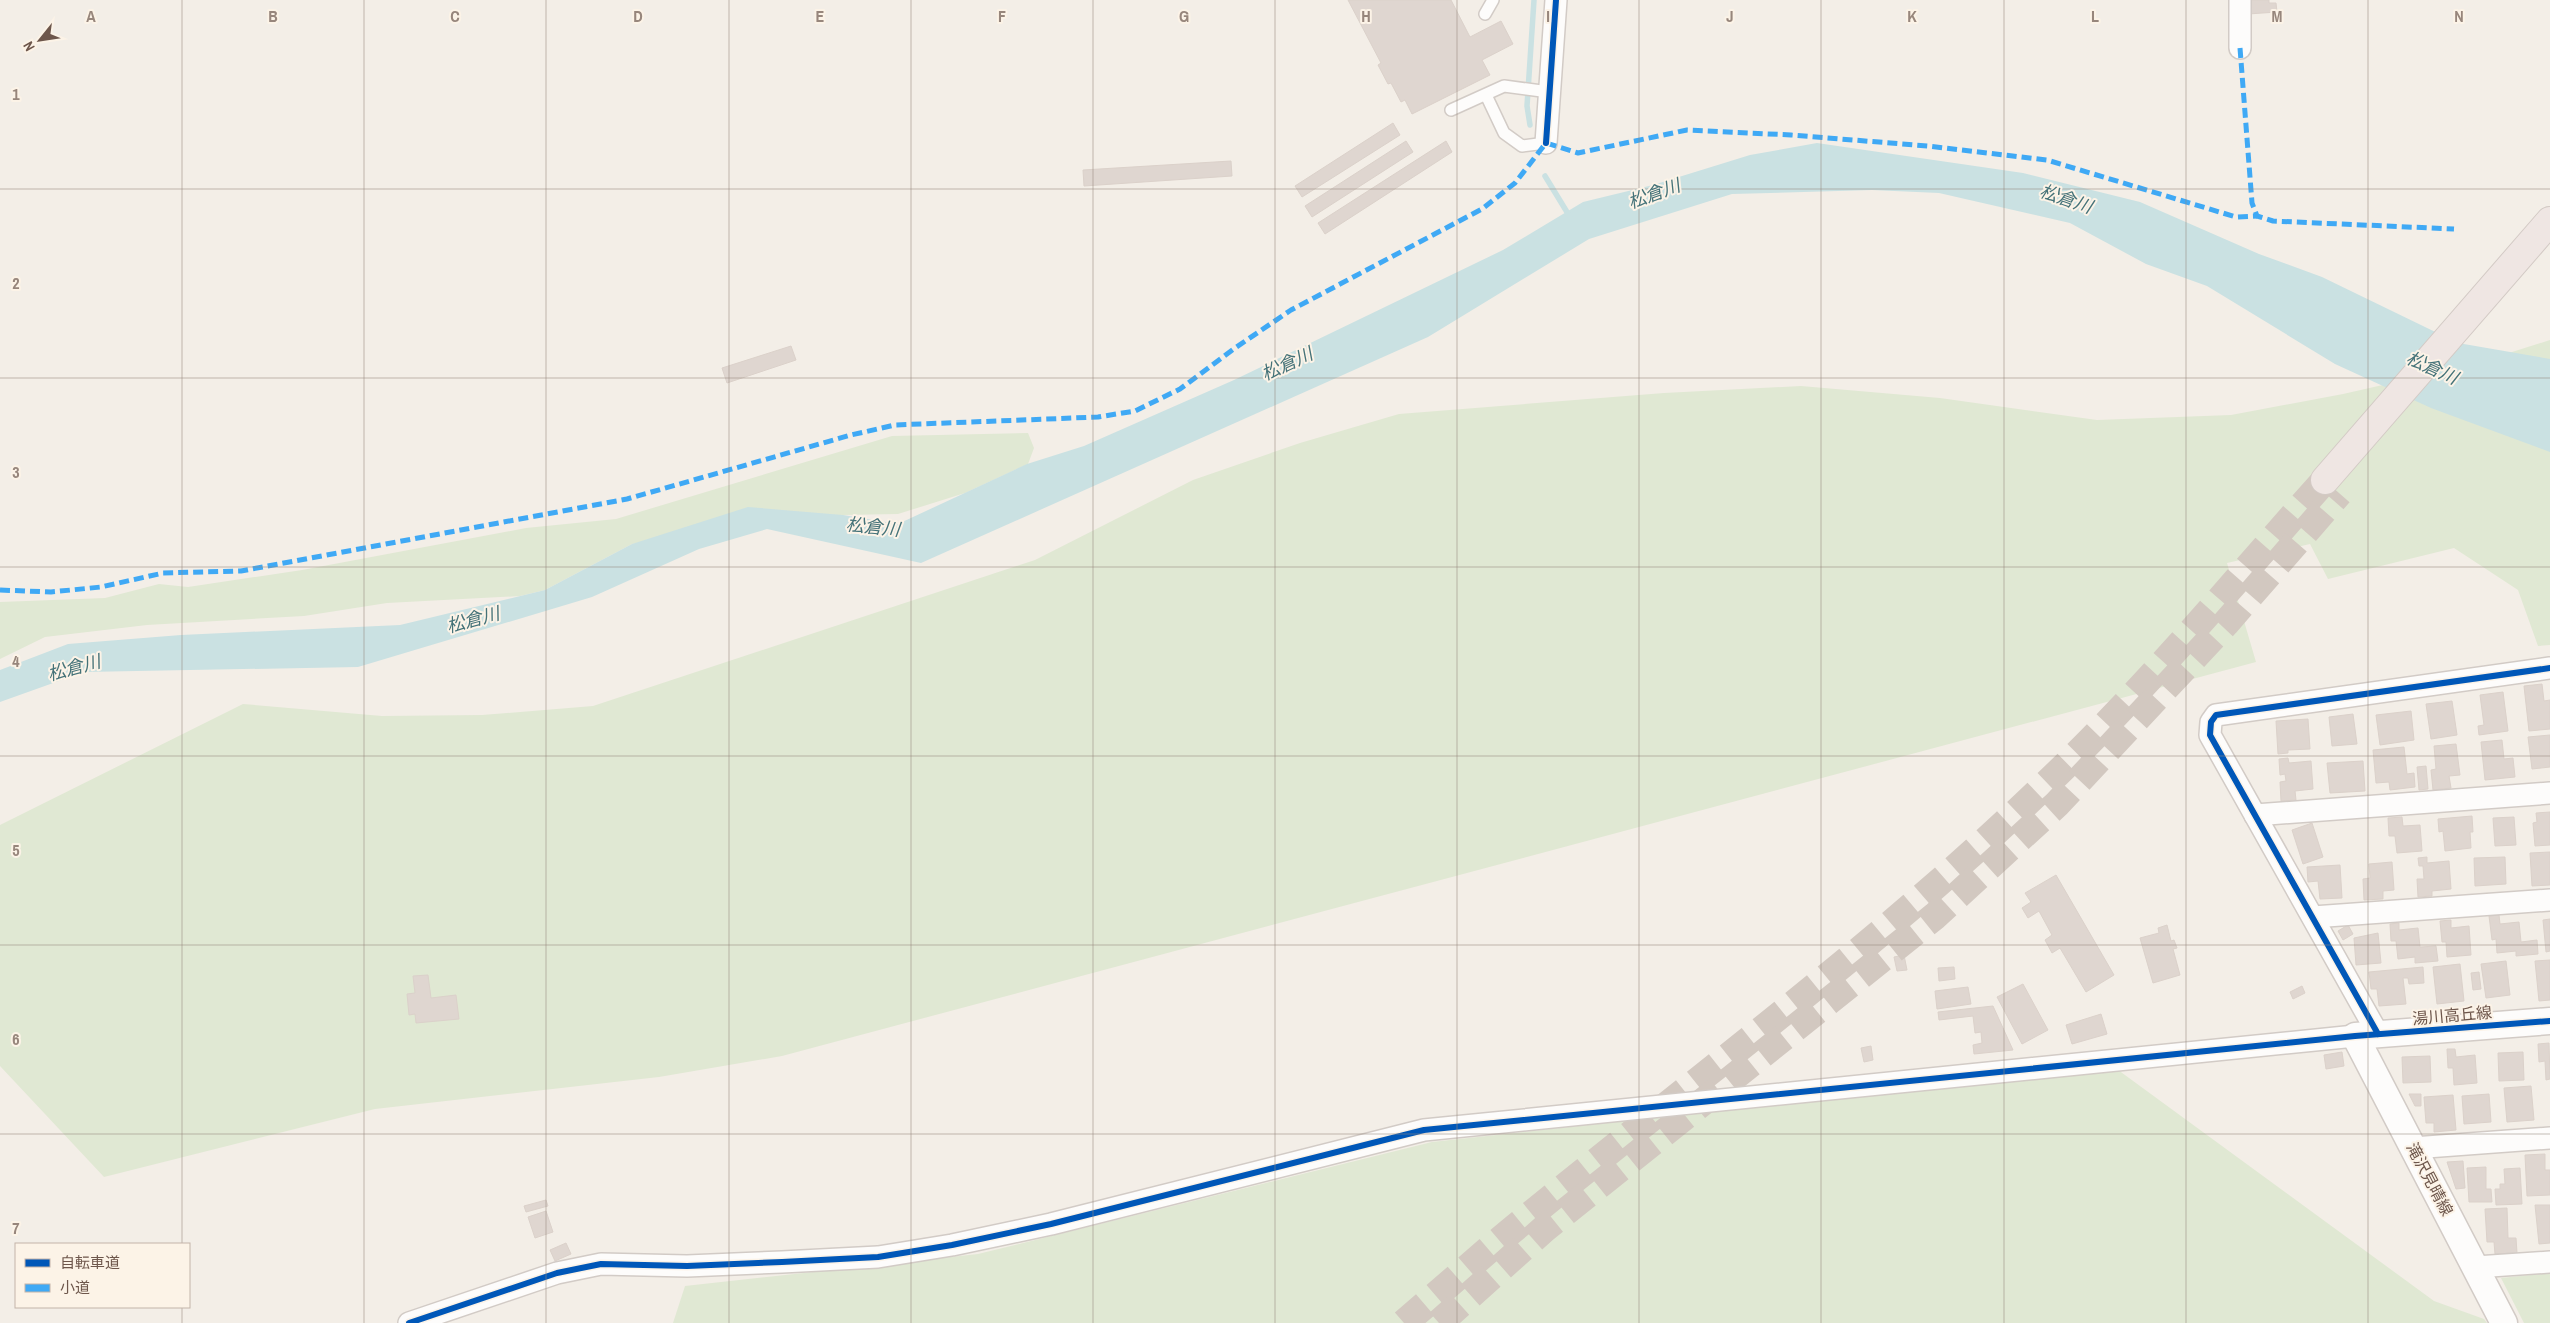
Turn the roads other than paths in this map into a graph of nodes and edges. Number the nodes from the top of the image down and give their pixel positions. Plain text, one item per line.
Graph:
1 (1493, 0) edge
2 (1556, 0) edge
3 (2240, 0) edge
4 (1485, 14) dead end
5 (2240, 48) dead end
6 (1542, 90) junction
7 (1486, 94) junction
8 (1451, 110) dead end
9 (1546, 143) joint
10 (2550, 221) edge
11 (2550, 248) edge
12 (2508, 283) junction
13 (2332, 486) tunnel mouth
14 (2550, 668) edge
15 (2550, 793) edge
16 (2255, 815) junction
17 (2550, 900) edge
18 (2313, 917) junction
19 (2550, 1021) edge
20 (2367, 1035) junction
21 (2550, 1138) edge
22 (2413, 1148) junction
23 (2550, 1262) edge
24 (2476, 1267) junction
25 (409, 1323) edge
26 (2504, 1323) edge

1 - 4 lane
2 - 6 street
3 - 5 street
6 - 7 lane
6 - 9 street
7 - 8 lane
7 - 9 lane
10 - 12 highway
11 - 12 highway
12 - 13 highway
14 - 16 street
15 - 16 street
16 - 18 street
17 - 18 street
18 - 20 street
19 - 20 street, 湯川高丘線
20 - 22 street, 滝沢見晴線
20 - 25 street
21 - 22 street
22 - 24 street, 滝沢見晴線
23 - 24 street
24 - 26 street, 滝沢見晴線

